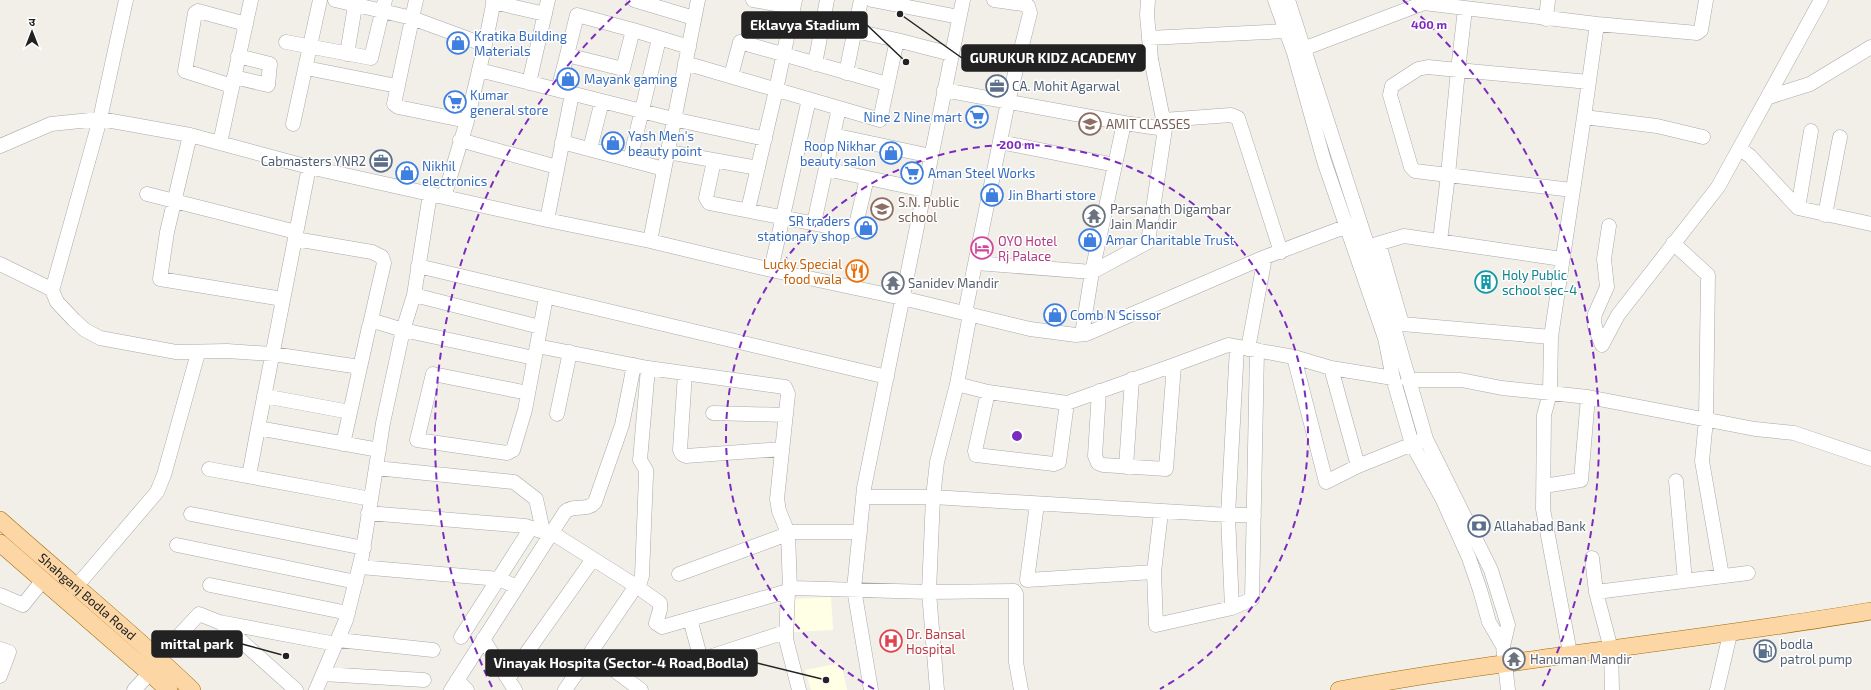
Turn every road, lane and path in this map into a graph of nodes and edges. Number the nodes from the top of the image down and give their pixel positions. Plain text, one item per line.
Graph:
1 (126, 0) edge
2 (251, 0) edge
3 (320, 0) edge
4 (335, 0) edge
5 (416, 0) edge
6 (548, 0) edge
7 (634, 0) edge
8 (698, 0) edge
9 (753, 0) edge
10 (827, 0) edge
11 (861, 0) edge
12 (872, 0) edge
13 (963, 0) edge
14 (994, 0) edge
15 (1148, 0) edge
16 (1275, 0) edge
17 (1288, 0) edge
18 (1548, 0) edge
19 (1706, 0) edge
20 (1821, 0) edge
21 (493, 1) edge
22 (903, 3) edge
23 (794, 4) edge
24 (355, 6) junction
25 (384, 6) edge
26 (1465, 9) junction
27 (545, 14) junction
28 (959, 17) junction
29 (412, 18) junction
30 (694, 18) junction
31 (1546, 19) junction
32 (246, 24) junction
33 (1597, 24) junction
34 (633, 30) junction
35 (855, 31) junction
36 (1286, 31) junction
37 (1148, 38) junction
38 (659, 39) junction
39 (897, 40) junction
40 (286, 42) dead end
41 (485, 45) junction
42 (311, 47) junction
43 (688, 47) junction
44 (1303, 49) junction
45 (1869, 50) edge
46 (347, 54) junction
47 (951, 54) junction
48 (567, 55) junction
49 (783, 55) junction
50 (238, 56) junction
51 (685, 63) junction
52 (815, 64) junction
53 (306, 68) junction
54 (479, 70) junction
55 (1458, 70) junction
56 (846, 73) junction
57 (730, 76) junction
58 (233, 81) junction
59 (1589, 82) junction
60 (529, 83) junction
61 (887, 84) junction
62 (397, 86) junction
63 (558, 90) junction
64 (776, 90) junction
65 (944, 90) junction
66 (572, 94) junction
67 (1768, 97) junction
68 (809, 99) junction
69 (602, 101) junction
70 (1008, 102) junction
71 (839, 108) junction
72 (642, 111) junction
73 (1584, 117) junction
74 (100, 119) junction
75 (673, 119) junction
76 (467, 121) junction
77 (1124, 123) junction
78 (293, 124) dead end
79 (1164, 125) junction
80 (1811, 131) dead end
81 (190, 135) junction
82 (833, 135) junction
83 (1703, 137) dead end
84 (1840, 137) dead end
85 (765, 139) junction
86 (460, 140) junction
87 (562, 142) junction
88 (1000, 142) junction
89 (220, 143) junction
90 (0, 146) edge
91 (1740, 149) junction
92 (590, 150) junction
93 (668, 152) junction
94 (931, 156) junction
95 (630, 160) junction
96 (714, 161) junction
97 (1115, 165) junction
98 (309, 167) junction
99 (557, 167) junction
100 (758, 168) junction
101 (664, 169) junction
102 (826, 169) junction
103 (1448, 175) junction
104 (867, 178) junction
105 (924, 190) junction
106 (1572, 190) junction
107 (147, 194) dead end
108 (437, 196) junction
109 (175, 200) junction
110 (1798, 208) junction
111 (748, 210) junction
112 (1825, 215) junction
113 (784, 217) junction
114 (547, 220) junction
115 (814, 223) junction
116 (1352, 224) junction
117 (1871, 224) edge
118 (1609, 226) dead end
119 (296, 236) junction
120 (650, 241) junction
121 (1440, 241) junction
122 (1674, 243) junction
123 (1373, 245) junction
124 (1281, 252) junction
125 (1264, 257) junction
126 (1562, 259) junction
127 (976, 262) junction
128 (0, 264) edge
129 (418, 266) junction
130 (771, 270) junction
131 (1092, 272) junction
132 (51, 288) junction
133 (414, 295) junction
134 (546, 297) junction
135 (902, 298) junction
136 (283, 299) junction
137 (968, 314) junction
138 (370, 324) junction
139 (540, 327) junction
140 (403, 330) junction
141 (1082, 334) junction
142 (1551, 337) junction
143 (1247, 349) junction
144 (198, 352) junction
145 (536, 352) junction
146 (570, 352) junction
147 (273, 354) junction
148 (1294, 357) junction
149 (634, 365) junction
150 (1174, 365) junction
151 (360, 367) junction
152 (648, 368) junction
153 (1331, 368) junction
154 (685, 373) junction
155 (887, 377) junction
156 (1393, 378) junction
157 (1132, 380) junction
158 (1408, 380) junction
159 (956, 384) junction
160 (1099, 391) junction
161 (988, 392) junction
162 (528, 393) junction
163 (1550, 393) junction
164 (264, 396) junction
165 (1588, 397) junction
166 (1067, 403) junction
167 (350, 412) junction
168 (713, 413) dead end
169 (556, 414) dead end
170 (786, 415) junction
171 (1706, 420) junction
172 (258, 428) junction
173 (1426, 439) junction
174 (344, 444) junction
175 (1412, 444) junction
176 (782, 449) junction
177 (378, 450) junction
178 (1871, 460) edge
179 (1358, 466) junction
180 (1126, 467) junction
181 (376, 468) junction
182 (209, 469) dead end
183 (249, 476) junction
184 (1676, 481) dead end
185 (1544, 486) junction
186 (863, 497) junction
187 (933, 497) junction
188 (371, 498) junction
189 (1037, 504) junction
190 (1161, 512) junction
191 (368, 513) junction
192 (191, 514) dead end
193 (1228, 515) junction
194 (1254, 516) junction
195 (0, 520) edge
196 (542, 531) junction
197 (860, 532) junction
198 (788, 533) junction
199 (0, 543) edge
200 (177, 545) dead end
201 (364, 548) junction
202 (1592, 558) dead end
203 (593, 559) junction
204 (360, 567) junction
205 (1154, 572) junction
206 (1748, 573) dead end
207 (679, 574) dead end
208 (1722, 576) junction
209 (499, 579) junction
210 (43, 580) junction
211 (1685, 581) junction
212 (356, 582) junction
213 (210, 585) dead end
214 (636, 586) junction
215 (517, 587) junction
216 (76, 588) junction
217 (854, 589) junction
218 (789, 590) junction
219 (929, 592) junction
220 (1596, 592) junction
221 (0, 595) edge
222 (1232, 608) junction
223 (1871, 611) edge
224 (348, 613) junction
225 (690, 619) junction
226 (219, 622) junction
227 (785, 632) junction
228 (1730, 634) junction
229 (119, 635) junction
230 (462, 637) dead end
231 (482, 639) junction
232 (337, 642) junction
233 (1502, 646) junction
234 (0, 649) edge
235 (1611, 649) junction
236 (434, 650) dead end
237 (591, 653) junction
238 (1570, 653) junction
239 (158, 658) junction
240 (1506, 663) junction
241 (150, 673) junction
242 (323, 674) junction
243 (0, 676) edge
244 (424, 680) dead end
245 (512, 685) edge
246 (458, 687) edge
247 (134, 690) edge
248 (169, 690) edge
249 (192, 690) edge
250 (296, 690) edge
251 (316, 690) edge
252 (566, 690) edge
253 (641, 690) edge
254 (799, 690) edge
255 (871, 690) edge
256 (937, 690) edge
257 (1021, 690) edge
258 (1339, 690) edge
259 (1508, 690) edge
260 (1612, 690) edge
261 (1716, 690) edge

1 - 74 street
2 - 32 street
3 - 42 street
4 - 24 street
5 - 29 street
6 - 27 street
7 - 30 street
8 - 30 street
9 - 23 street
10 - 52 street
11 - 35 street
12 - 22 street
13 - 28 street
14 - 70 street
15 - 37 street
16 - 36 street
17 - 44 street
18 - 31 street
19 - 33 street
20 - 67 street
21 - 27 street
21 - 41 street
22 - 28 street
23 - 49 street
24 - 25 street
24 - 46 street
25 - 29 street
25 - 46 street
26 - 31 street
26 - 44 street
26 - 55 street
27 - 60 street
28 - 47 street
29 - 41 street
29 - 62 street
30 - 43 street
31 - 33 street
32 - 50 street
32 - 58 street
33 - 59 street
34 - 38 street
34 - 48 street
34 - 48 street
35 - 39 street
35 - 56 street
36 - 37 street
36 - 116 street
37 - 79 street
38 - 43 street
38 - 72 street
39 - 47 street
39 - 61 street
40 - 42 street
41 - 54 street
42 - 46 street
42 - 53 street
43 - 51 street
44 - 116 street
45 - 67 street
47 - 65 street
48 - 63 street
49 - 52 street
49 - 57 street
49 - 64 street
50 - 58 street
50 - 58 street
51 - 57 street
51 - 75 street
52 - 56 street
53 - 62 street
53 - 78 street
54 - 60 street
54 - 76 street
55 - 59 street
55 - 103 street
55 - 103 street
56 - 61 street
57 - 64 street
58 - 89 street
59 - 73 street
60 - 63 street
61 - 71 street
62 - 76 street
63 - 66 street
64 - 68 street
64 - 85 street
65 - 70 street
65 - 94 street
66 - 69 street
66 - 87 street
67 - 91 street
68 - 71 street
68 - 113 street
69 - 72 street
69 - 92 street
70 - 77 street
70 - 88 street
71 - 82 street
72 - 75 street
72 - 95 street
73 - 83 street
73 - 106 street
74 - 81 street
74 - 90 street
74 - 132 street
75 - 85 street
75 - 93 street
76 - 86 street
77 - 79 street
77 - 97 street
79 - 124 street
79 - 131 street
80 - 110 street
81 - 89 street
81 - 109 street
82 - 94 street
82 - 102 street
84 - 112 street
85 - 100 street
86 - 99 street
86 - 108 street
87 - 92 street
87 - 99 street
88 - 97 street
88 - 127 street
89 - 98 street
91 - 110 street
91 - 122 street
92 - 95 street
93 - 96 street
93 - 101 street
94 - 105 street
95 - 101 street
96 - 100 street
96 - 111 street
97 - 131 street
98 - 108 street
98 - 119 street
99 - 114 street
100 - 111 street
101 - 120 street
102 - 104 street
102 - 115 street
103 - 106 street
103 - 121 street
104 - 105 street
104 - 115 street
105 - 135 street
106 - 126 street
107 - 109 street
108 - 114 street
108 - 129 street
109 - 119 street
109 - 136 street
110 - 112 street
111 - 113 street
112 - 117 street
113 - 115 street
113 - 130 street
114 - 120 street
116 - 123 street
116 - 124 street
116 - 156 street
118 - 122 street
119 - 136 street
119 - 138 street
120 - 130 street
121 - 123 street
121 - 126 street
122 - 171 street
123 - 142 street
123 - 158 street
124 - 125 street
125 - 141 street
125 - 143 street
126 - 142 street
127 - 131 street
127 - 137 street
128 - 132 street
129 - 133 street
129 - 134 street
130 - 135 street
131 - 141 street
132 - 144 street
133 - 139 street
133 - 140 street
134 - 139 street
134 - 155 street
135 - 137 street
135 - 155 street
136 - 147 street
137 - 141 street
137 - 159 street
138 - 140 street
138 - 151 street
139 - 145 street
140 - 145 street
140 - 177 street
142 - 163 street
143 - 148 street
143 - 150 street
143 - 193 street
143 - 194 street
144 - 147 street
144 - 216 street
145 - 146 street
145 - 162 street
146 - 149 street
146 - 169 street
147 - 151 street
147 - 164 street
148 - 153 street
148 - 179 street
149 - 152 street
149 - 196 street
150 - 157 street
150 - 180 street
151 - 167 street
152 - 154 street
152 - 214 street
153 - 156 street
153 - 179 street
154 - 170 street
154 - 176 street
155 - 186 street
156 - 175 street
157 - 160 street
157 - 180 street
158 - 163 street
158 - 173 street
159 - 161 street
159 - 187 street
160 - 166 street
160 - 180 street
161 - 166 street
161 - 166 street
162 - 162 street
163 - 165 street
163 - 185 street
164 - 167 street
164 - 172 street
165 - 171 street
165 - 185 street
167 - 174 street
168 - 170 street
170 - 176 street
171 - 178 street
171 - 208 street
172 - 174 street
172 - 183 street
173 - 175 street
173 - 233 street
174 - 177 street
175 - 179 street
175 - 233 street
176 - 198 street
177 - 181 street
181 - 188 street
181 - 196 street
182 - 183 street
183 - 188 street
184 - 211 street
185 - 238 street
186 - 187 street
186 - 197 street
187 - 189 street
187 - 219 street
188 - 191 street
189 - 190 street
189 - 205 street
190 - 193 street
190 - 205 street
191 - 196 street
191 - 201 street
192 - 201 street
193 - 194 street
193 - 222 street
194 - 222 street
195 - 216 main road, Shahganj Bodla Road
196 - 203 street
196 - 209 street
196 - 215 street
197 - 198 street
197 - 217 street
198 - 207 street
198 - 218 street
199 - 210 main road, Shahganj Bodla Road
200 - 212 street
201 - 204 street
202 - 220 street
203 - 214 street
203 - 245 street
204 - 209 street
204 - 212 street
205 - 222 street
206 - 208 street
208 - 211 street
209 - 215 street
209 - 230 street
210 - 221 street
210 - 229 main road, Shahganj Bodla Road
211 - 220 street
212 - 224 street
213 - 224 street
214 - 225 street
214 - 237 street
215 - 231 street
216 - 229 main road, Shahganj Bodla Road
217 - 218 street
217 - 219 street
217 - 255 street
218 - 225 street
218 - 227 street
219 - 256 street
219 - 257 street
220 - 235 street
223 - 228 main road
224 - 232 street
225 - 227 street
226 - 232 street
226 - 239 street
226 - 250 street
227 - 254 street
228 - 235 main road
228 - 261 street
229 - 239 main road, Shahganj Bodla Road
229 - 241 main road, Shahganj Bodla Road
231 - 245 street
231 - 246 street
232 - 236 street
232 - 242 street
233 - 240 street
234 - 243 street
235 - 238 main road
235 - 260 street
237 - 252 street
237 - 253 street
238 - 240 main road
239 - 249 main road, Shahganj Bodla Road
240 - 258 main road
240 - 259 street
241 - 247 street
241 - 248 main road, Shahganj Bodla Road
242 - 244 street
242 - 251 street

